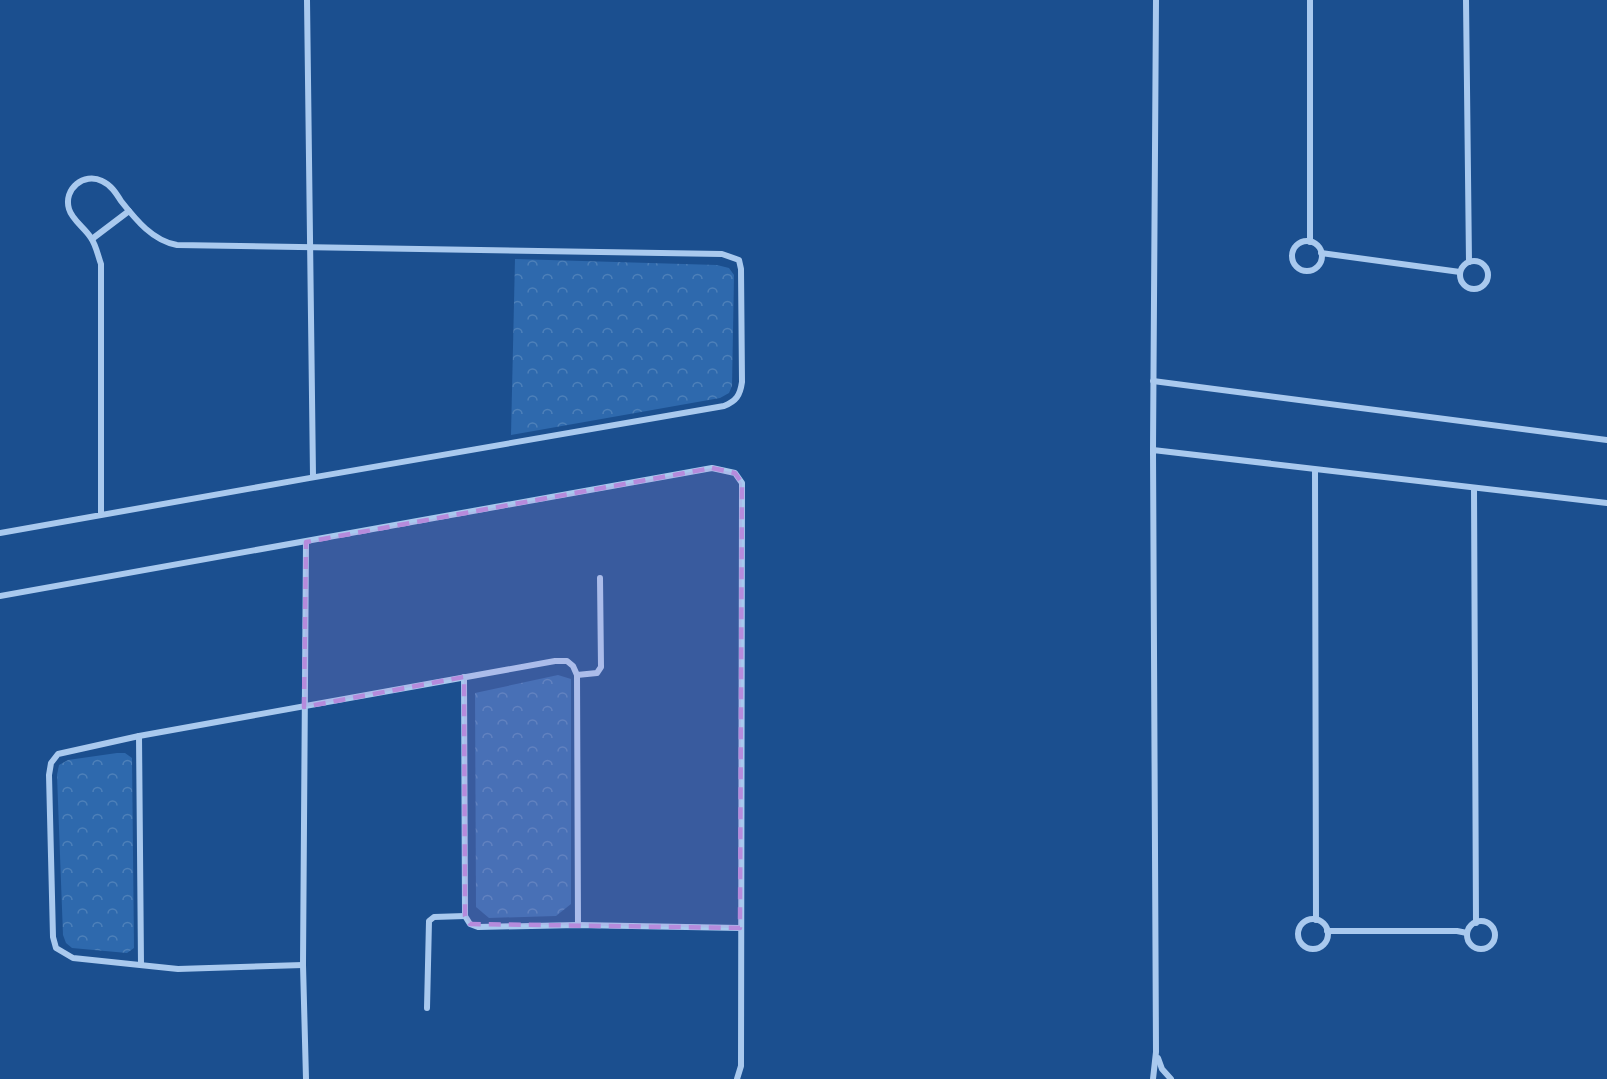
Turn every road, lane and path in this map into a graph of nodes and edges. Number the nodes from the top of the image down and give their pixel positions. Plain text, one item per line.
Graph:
1 (307, 0) edge
2 (1156, 0) edge
3 (1310, 0) edge
4 (1466, 0) edge
5 (129, 211) junction
6 (92, 239) junction
7 (1310, 242) junction
8 (309, 248) junction
9 (1321, 253) junction
10 (1468, 262) junction
11 (1460, 272) junction
12 (1153, 381) junction
13 (1607, 440) edge
14 (1153, 450) junction
15 (1315, 470) junction
16 (313, 476) junction
17 (1474, 489) junction
18 (1607, 503) edge
19 (101, 515) junction
20 (0, 533) edge
21 (306, 542) junction
22 (600, 578) dead end
23 (0, 596) edge
24 (577, 675) junction
25 (464, 677) junction
26 (304, 707) junction
27 (139, 736) junction
28 (465, 916) junction
29 (1316, 920) junction
30 (1476, 923) junction
31 (578, 926) junction
32 (740, 928) junction
33 (1327, 931) junction
34 (1467, 933) junction
35 (141, 964) junction
36 (303, 965) junction
37 (427, 1008) dead end
38 (1156, 1052) junction
39 (306, 1079) edge
40 (737, 1079) edge
41 (1155, 1079) edge
42 (1171, 1079) edge

1 - 8 street
2 - 12 street
3 - 7 street
4 - 10 street
5 - 6 street
5 - 6 street
5 - 8 street
6 - 19 street
7 - 9 street
7 - 9 street
8 - 16 street
8 - 16 street
9 - 11 street
10 - 11 street
10 - 11 street
12 - 13 street
12 - 14 street
14 - 15 street
14 - 38 street
15 - 17 street
15 - 29 street
16 - 19 street
17 - 18 street
17 - 30 street
19 - 20 street
21 - 23 street
21 - 26 street
21 - 32 street
22 - 24 street
24 - 25 street
24 - 31 street
25 - 26 street
25 - 28 street
26 - 27 street
26 - 36 street
27 - 35 street
27 - 35 street
28 - 31 street
28 - 37 street
29 - 33 street
29 - 33 street
30 - 34 street
30 - 34 street
31 - 32 street
32 - 40 street
33 - 34 street
35 - 36 street
36 - 39 street
38 - 41 street
38 - 42 street
41 - 42 street

